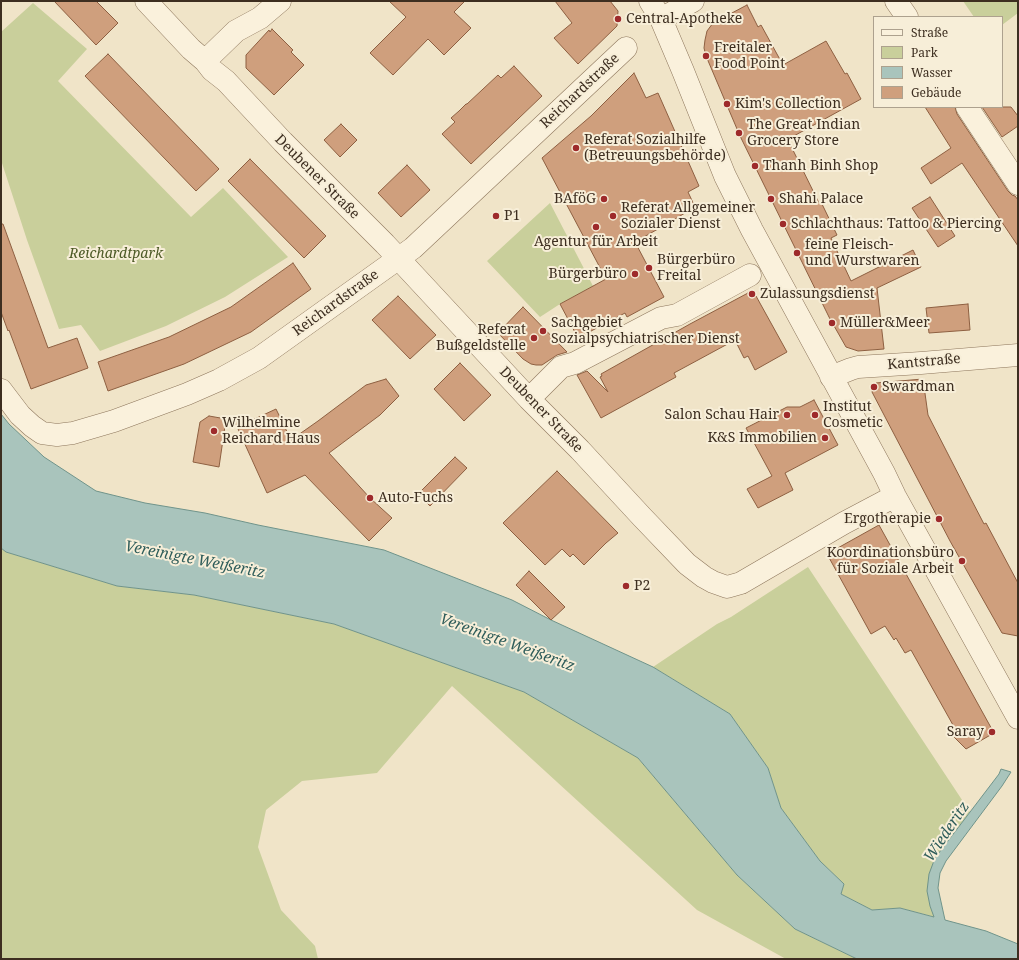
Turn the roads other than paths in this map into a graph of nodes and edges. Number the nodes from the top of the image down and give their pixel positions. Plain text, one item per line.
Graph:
1 (146, 1) edge
2 (280, 1) edge
3 (693, 1) edge
4 (896, 1) edge
5 (656, 10) edge
6 (906, 16) edge
7 (626, 48) dead end
8 (205, 61) junction
9 (967, 108) edge
10 (1018, 184) edge
11 (398, 258) junction
12 (750, 275) dead end
13 (1018, 355) edge
14 (831, 377) junction
15 (1, 390) edge
16 (529, 400) junction
17 (895, 496) junction
18 (1015, 707) edge

1 - 8 street, Deubener Straße
2 - 8 street
3 - 5 street
4 - 6 street
5 - 14 street
7 - 11 street, Reichardstraße
8 - 11 street, Deubener Straße
9 - 10 street
11 - 15 street, Reichardstraße
11 - 16 street, Deubener Straße
12 - 16 street
13 - 14 street, Kantstraße
14 - 17 street
16 - 17 street, Deubener Straße
17 - 18 street

